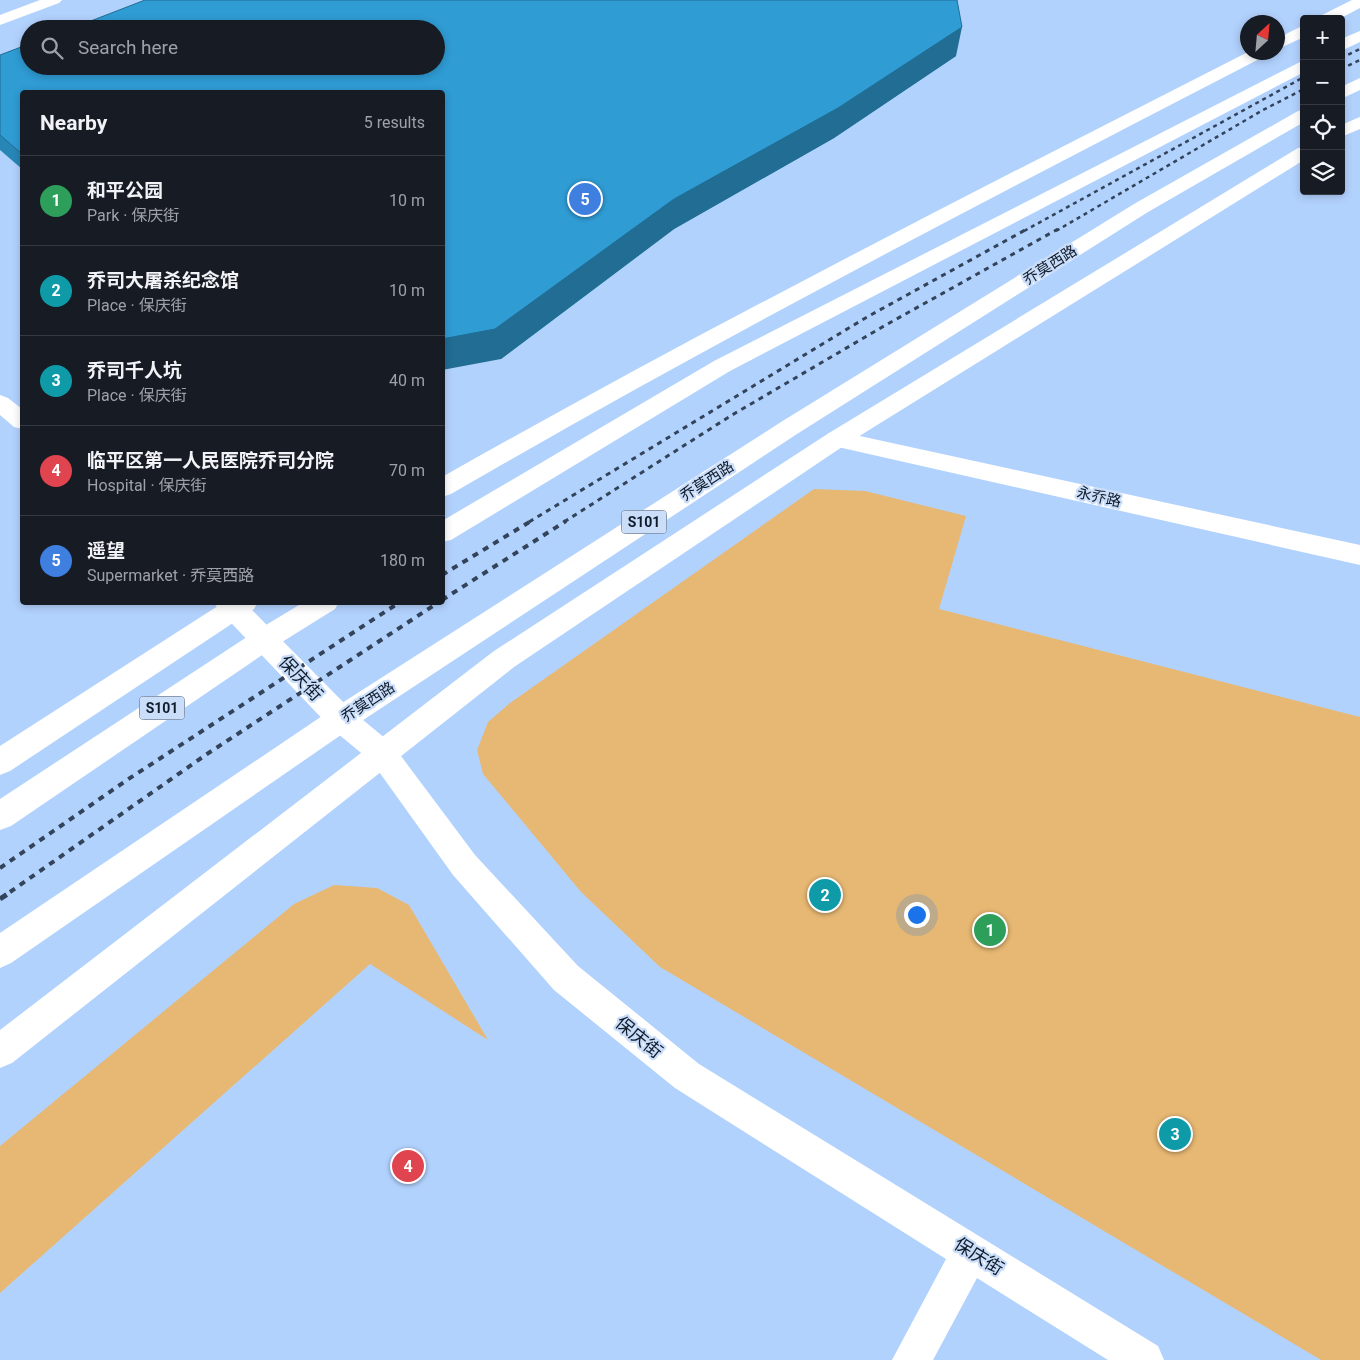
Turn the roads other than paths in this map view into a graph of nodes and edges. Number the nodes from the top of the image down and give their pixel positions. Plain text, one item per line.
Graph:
1 (54, 0) edge
2 (1360, 2) edge
3 (1334, 15) edge
4 (0, 20) edge
5 (1300, 32) edge
6 (1360, 36) edge
7 (1285, 40) edge
8 (1345, 44) edge
9 (1245, 60) edge
10 (1300, 67) edge
11 (1360, 84) edge
12 (1345, 92) edge
13 (1300, 117) edge
14 (1360, 122) edge
15 (1345, 130) edge
16 (1300, 154) edge
17 (1057, 194) junction
18 (952, 211) junction
19 (1188, 222) junction
20 (1085, 243) junction
21 (0, 403) edge
22 (20, 419) edge
23 (837, 439) junction
24 (445, 486) edge
25 (445, 531) edge
26 (1360, 555) edge
27 (235, 605) edge
28 (321, 605) edge
29 (265, 639) junction
30 (340, 719) junction
31 (382, 753) junction
32 (0, 762) edge
33 (0, 816) edge
34 (0, 952) edge
35 (0, 1051) edge
36 (971, 1251) junction
37 (912, 1360) edge
38 (1144, 1360) edge

1 - 4 main road
2 - 3 main road
5 - 7 main road
6 - 8 main road
9 - 18 main road
10 - 17 main road
11 - 12 main road
13 - 20 main road, 乔莫西路 / S101
14 - 15 main road
16 - 19 main road
17 - 18 main road
17 - 25 main road
18 - 24 main road
19 - 20 main road
19 - 23 main road
20 - 30 main road, 乔莫西路 / S101
21 - 22 main road
23 - 26 main road, 永乔路
23 - 31 main road
27 - 29 main road, 保庆街
27 - 32 main road
28 - 29 main road, S101
29 - 30 main road, 保庆街
29 - 33 main road, S101
30 - 31 main road, 保庆街
30 - 34 main road, 乔莫西路 / S101
31 - 35 main road
31 - 36 main road, 保庆街
36 - 37 main road
36 - 38 main road, 保庆街

